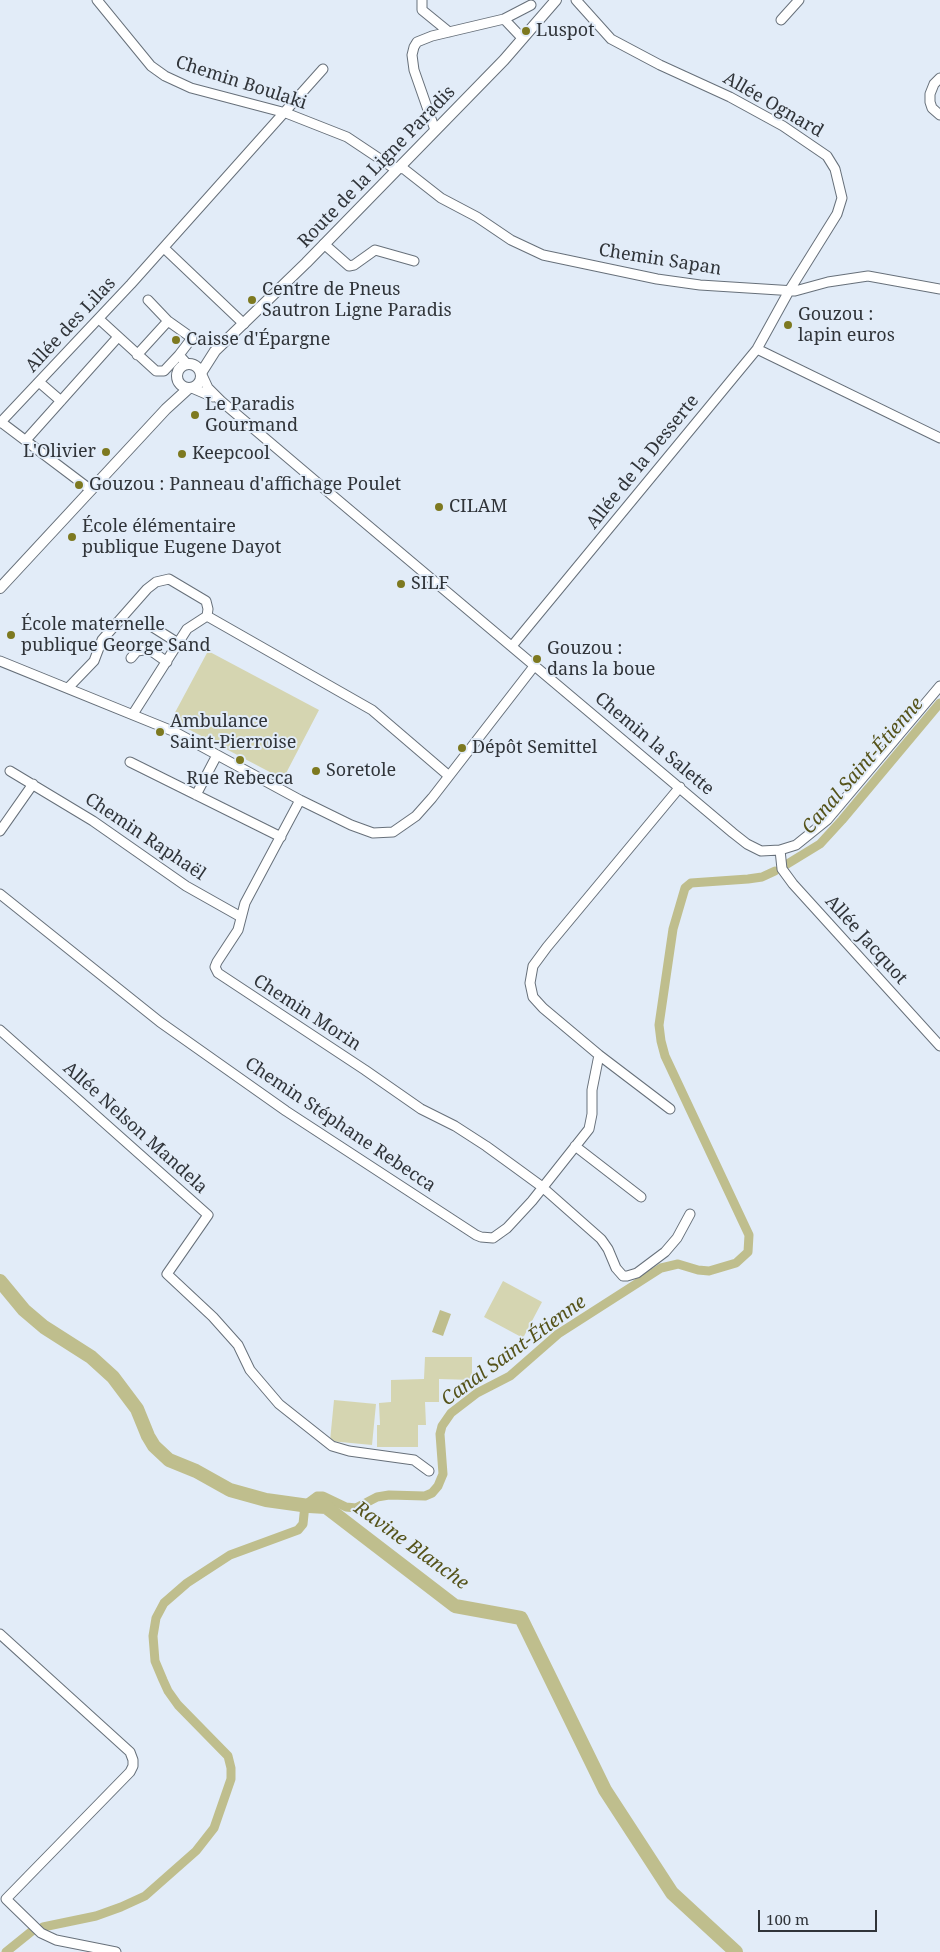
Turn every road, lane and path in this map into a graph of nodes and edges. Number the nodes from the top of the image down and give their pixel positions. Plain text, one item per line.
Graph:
1 (97, 0) edge
2 (422, 0) edge
3 (556, 0) edge
4 (576, 0) edge
5 (799, 0) edge
6 (531, 5) dead end
7 (504, 19) junction
8 (781, 20) dead end
9 (449, 32) junction
10 (522, 38) junction
11 (323, 69) dead end
12 (940, 78) edge
13 (286, 113) junction
14 (940, 115) edge
15 (435, 130) junction
16 (398, 168) junction
17 (324, 244) junction
18 (164, 248) junction
19 (414, 262) dead end
20 (940, 289) edge
21 (789, 291) junction
22 (148, 300) dead end
23 (99, 319) junction
24 (168, 321) junction
25 (244, 324) junction
26 (118, 337) junction
27 (757, 349) junction
28 (215, 351) junction
29 (137, 355) junction
30 (179, 355) junction
31 (190, 364) junction
32 (202, 374) junction
33 (39, 382) junction
34 (178, 382) junction
35 (191, 388) junction
36 (61, 401) junction
37 (221, 401) junction
38 (166, 408) junction
39 (1, 422) edge
40 (940, 438) edge
41 (26, 440) junction
42 (91, 490) junction
43 (0, 588) edge
44 (207, 616) junction
45 (151, 626) dead end
46 (178, 643) junction
47 (512, 646) junction
48 (131, 658) dead end
49 (0, 661) edge
50 (167, 662) junction
51 (535, 665) junction
52 (940, 686) edge
53 (68, 688) junction
54 (133, 714) junction
55 (217, 755) junction
56 (130, 762) dead end
57 (10, 771) dead end
58 (449, 776) junction
59 (33, 784) junction
60 (680, 787) junction
61 (196, 795) junction
62 (300, 800) junction
63 (0, 831) edge
64 (280, 837) junction
65 (780, 850) junction
66 (0, 894) edge
67 (241, 917) junction
68 (0, 1030) edge
69 (940, 1046) edge
70 (599, 1055) junction
71 (670, 1109) dead end
72 (575, 1146) junction
73 (541, 1186) junction
74 (641, 1197) dead end
75 (690, 1214) dead end
76 (429, 1471) dead end
77 (0, 1634) edge
78 (116, 1952) edge

1 - 13 street, Chemin Boulaki
2 - 9 street
3 - 10 main road, Route de la Ligne Paradis
4 - 21 street, Allée Ognard
5 - 8 street
6 - 7 street
7 - 9 street
7 - 10 street
9 - 15 street
10 - 15 main road, Route de la Ligne Paradis
11 - 13 street, Allée des Lilas
12 - 14 street
13 - 16 street, Chemin Boulaki
13 - 18 street, Allée des Lilas
15 - 16 main road, Route de la Ligne Paradis
16 - 17 main road, Route de la Ligne Paradis
16 - 21 street, Chemin Sapan
17 - 19 street
17 - 25 main road, Route de la Ligne Paradis
18 - 23 street, Allée des Lilas
18 - 25 street
20 - 21 street, Chemin Sapan
21 - 27 street, Allée de la Desserte
22 - 24 street
23 - 26 street
23 - 33 street, Allée des Lilas
24 - 29 street
24 - 30 street
25 - 28 main road, Route de la Ligne Paradis
26 - 29 street
26 - 36 street
27 - 40 street
27 - 47 street, Allée de la Desserte
28 - 31 main road, Route de la Ligne Paradis
28 - 32 main road, Route de la Ligne Paradis
29 - 30 street
30 - 31 street
31 - 32 main road
31 - 34 main road
32 - 35 main road
32 - 37 street, Chemin la Salette
33 - 36 street
33 - 39 street, Allée des Lilas
34 - 35 main road
34 - 38 main road
35 - 37 street, Chemin la Salette
35 - 38 main road
36 - 41 street
37 - 47 street, Chemin la Salette
38 - 42 main road
39 - 41 street
41 - 42 street
42 - 43 main road
44 - 46 street
44 - 53 street
44 - 58 street
45 - 46 street
46 - 50 street
47 - 51 street, Chemin la Salette
48 - 50 street
49 - 53 street
50 - 54 street
51 - 58 street
51 - 60 street, Chemin la Salette
52 - 65 street, Chemin la Salette
53 - 54 street
54 - 55 street
55 - 61 street
55 - 62 street
56 - 61 street
57 - 59 street, Chemin Raphaël
58 - 62 street
59 - 63 street
59 - 67 street, Chemin Raphaël
60 - 65 street, Chemin la Salette
60 - 70 street
61 - 64 street
62 - 64 street, Chemin Morin
64 - 67 street, Chemin Morin
65 - 69 street, Allée Jacquot
66 - 73 street, Chemin Stéphane Rebecca
67 - 73 street, Chemin Morin
68 - 76 street, Allée Nelson Mandela
70 - 71 street
70 - 72 street, Chemin Stéphane Rebecca
72 - 73 street, Chemin Stéphane Rebecca
72 - 74 street
73 - 75 street
77 - 78 street

